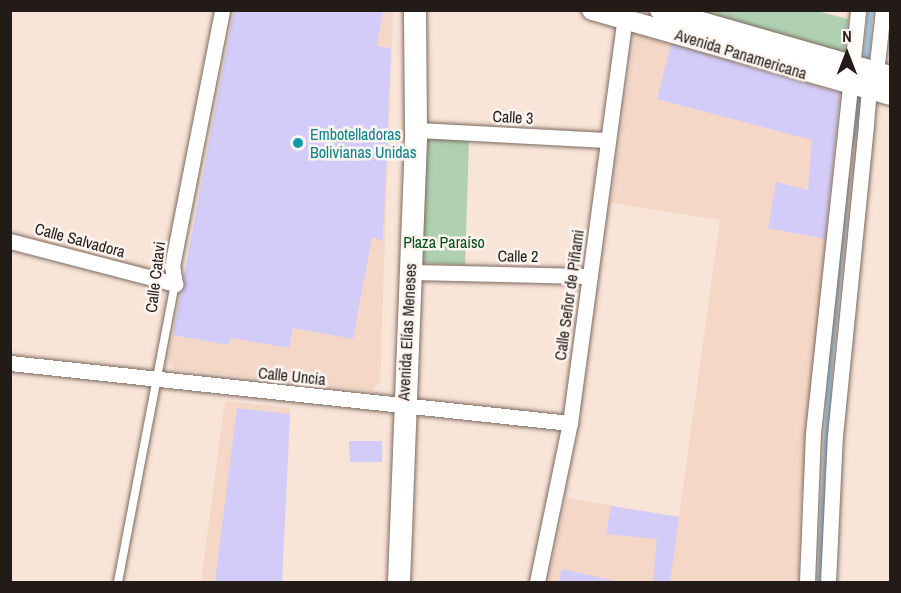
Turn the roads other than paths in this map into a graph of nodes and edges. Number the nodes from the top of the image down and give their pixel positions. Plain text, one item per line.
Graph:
1 (222, 10) edge
2 (415, 10) edge
3 (592, 10) edge
4 (660, 10) edge
5 (858, 10) edge
6 (883, 10) edge
7 (626, 15) edge
8 (851, 77) junction
9 (879, 80) edge
10 (891, 95) edge
11 (416, 130) junction
12 (608, 140) junction
13 (10, 241) edge
14 (410, 272) junction
15 (590, 276) junction
16 (176, 284) junction
17 (10, 363) edge
18 (156, 380) junction
19 (404, 406) junction
20 (570, 423) junction
21 (118, 582) edge
22 (399, 582) edge
23 (537, 582) edge
24 (807, 582) edge
25 (828, 582) edge

1 - 16 street, Calle Catavi
2 - 11 main road, Avenida Elías Meneses
3 - 7 main road, Avenida Panamericana
4 - 8 main road, Avenida Panamericana
5 - 8 street
6 - 9 street
7 - 8 main road, Avenida Panamericana
7 - 12 street, Calle Señor de Piñami
8 - 9 main road, Avenida Panamericana
8 - 24 street
9 - 10 main road, Avenida Panamericana
9 - 25 street
11 - 12 street, Calle 3
11 - 14 main road, Avenida Elías Meneses
12 - 15 street, Calle Señor de Piñami
13 - 16 street, Calle Salvadora
14 - 15 street, Calle 2
14 - 19 main road, Avenida Elías Meneses
15 - 20 street, Calle Señor de Piñami
16 - 18 lane, Calle Catavi
17 - 18 street, Calle Uncia
18 - 19 street, Calle Uncia
18 - 21 lane, Calle Catavi
19 - 20 street, Calle Uncia
19 - 22 main road, Avenida Elías Meneses
20 - 23 street, Calle Señor de Piñami

